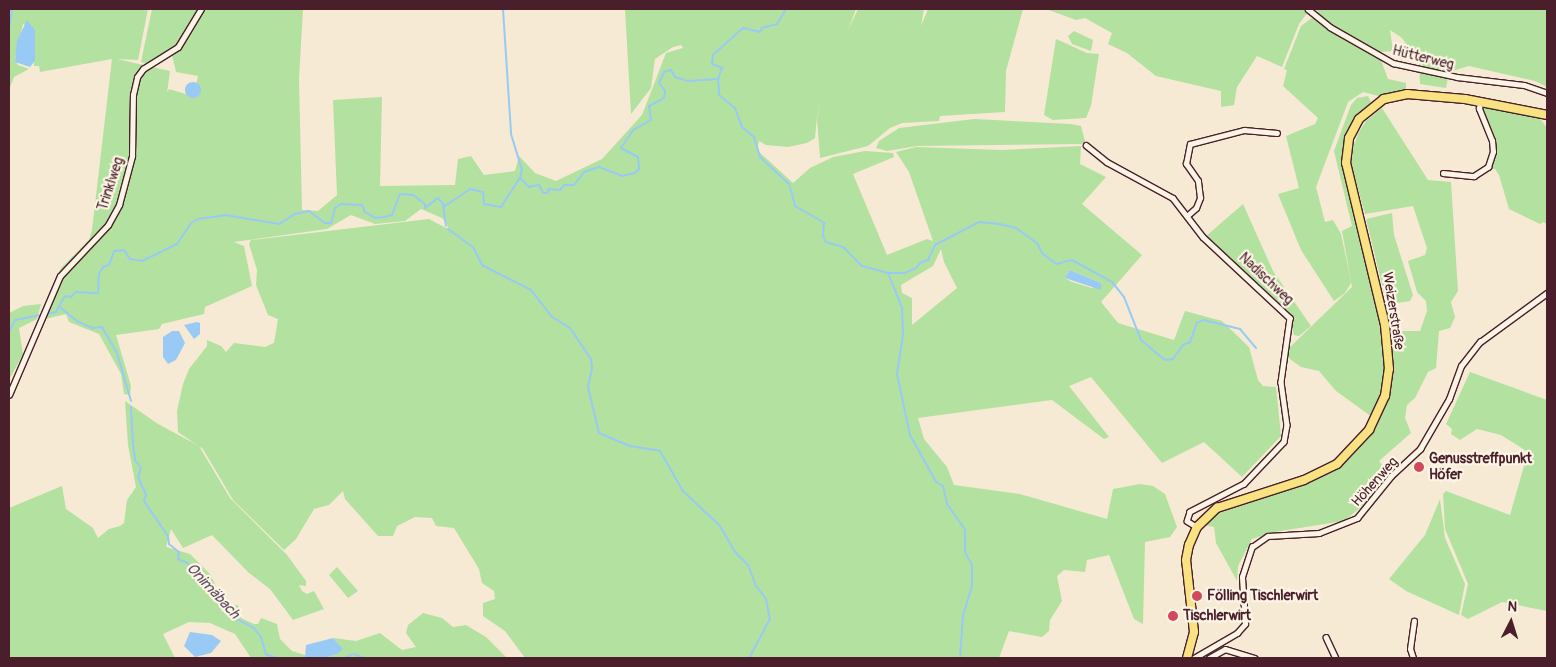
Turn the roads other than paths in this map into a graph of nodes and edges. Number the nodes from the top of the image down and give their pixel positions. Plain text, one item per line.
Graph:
1 (201, 9) edge
2 (1308, 9) edge
3 (1547, 93) edge
4 (1480, 102) junction
5 (1547, 115) edge
6 (1277, 133) dead end
7 (1086, 145) dead end
8 (1443, 173) dead end
9 (1187, 216) junction
10 (1547, 292) edge
11 (9, 395) edge
12 (1197, 527) junction
13 (1414, 622) dead end
14 (1326, 636) dead end
15 (1187, 658) edge
16 (1194, 658) edge
17 (1208, 658) edge
18 (1255, 658) edge
19 (1336, 658) edge
20 (1413, 658) edge

1 - 11 street, Trinklweg
2 - 3 street, Hütterweg
4 - 5 main road, Weizerstraße
4 - 8 street
4 - 12 main road, Weizerstraße
6 - 9 street
7 - 9 street, Nadischweg
9 - 12 street, Nadischweg
10 - 16 street, Höhenweg
12 - 15 main road, Weizerstraße
13 - 20 street
14 - 19 street
17 - 18 street

